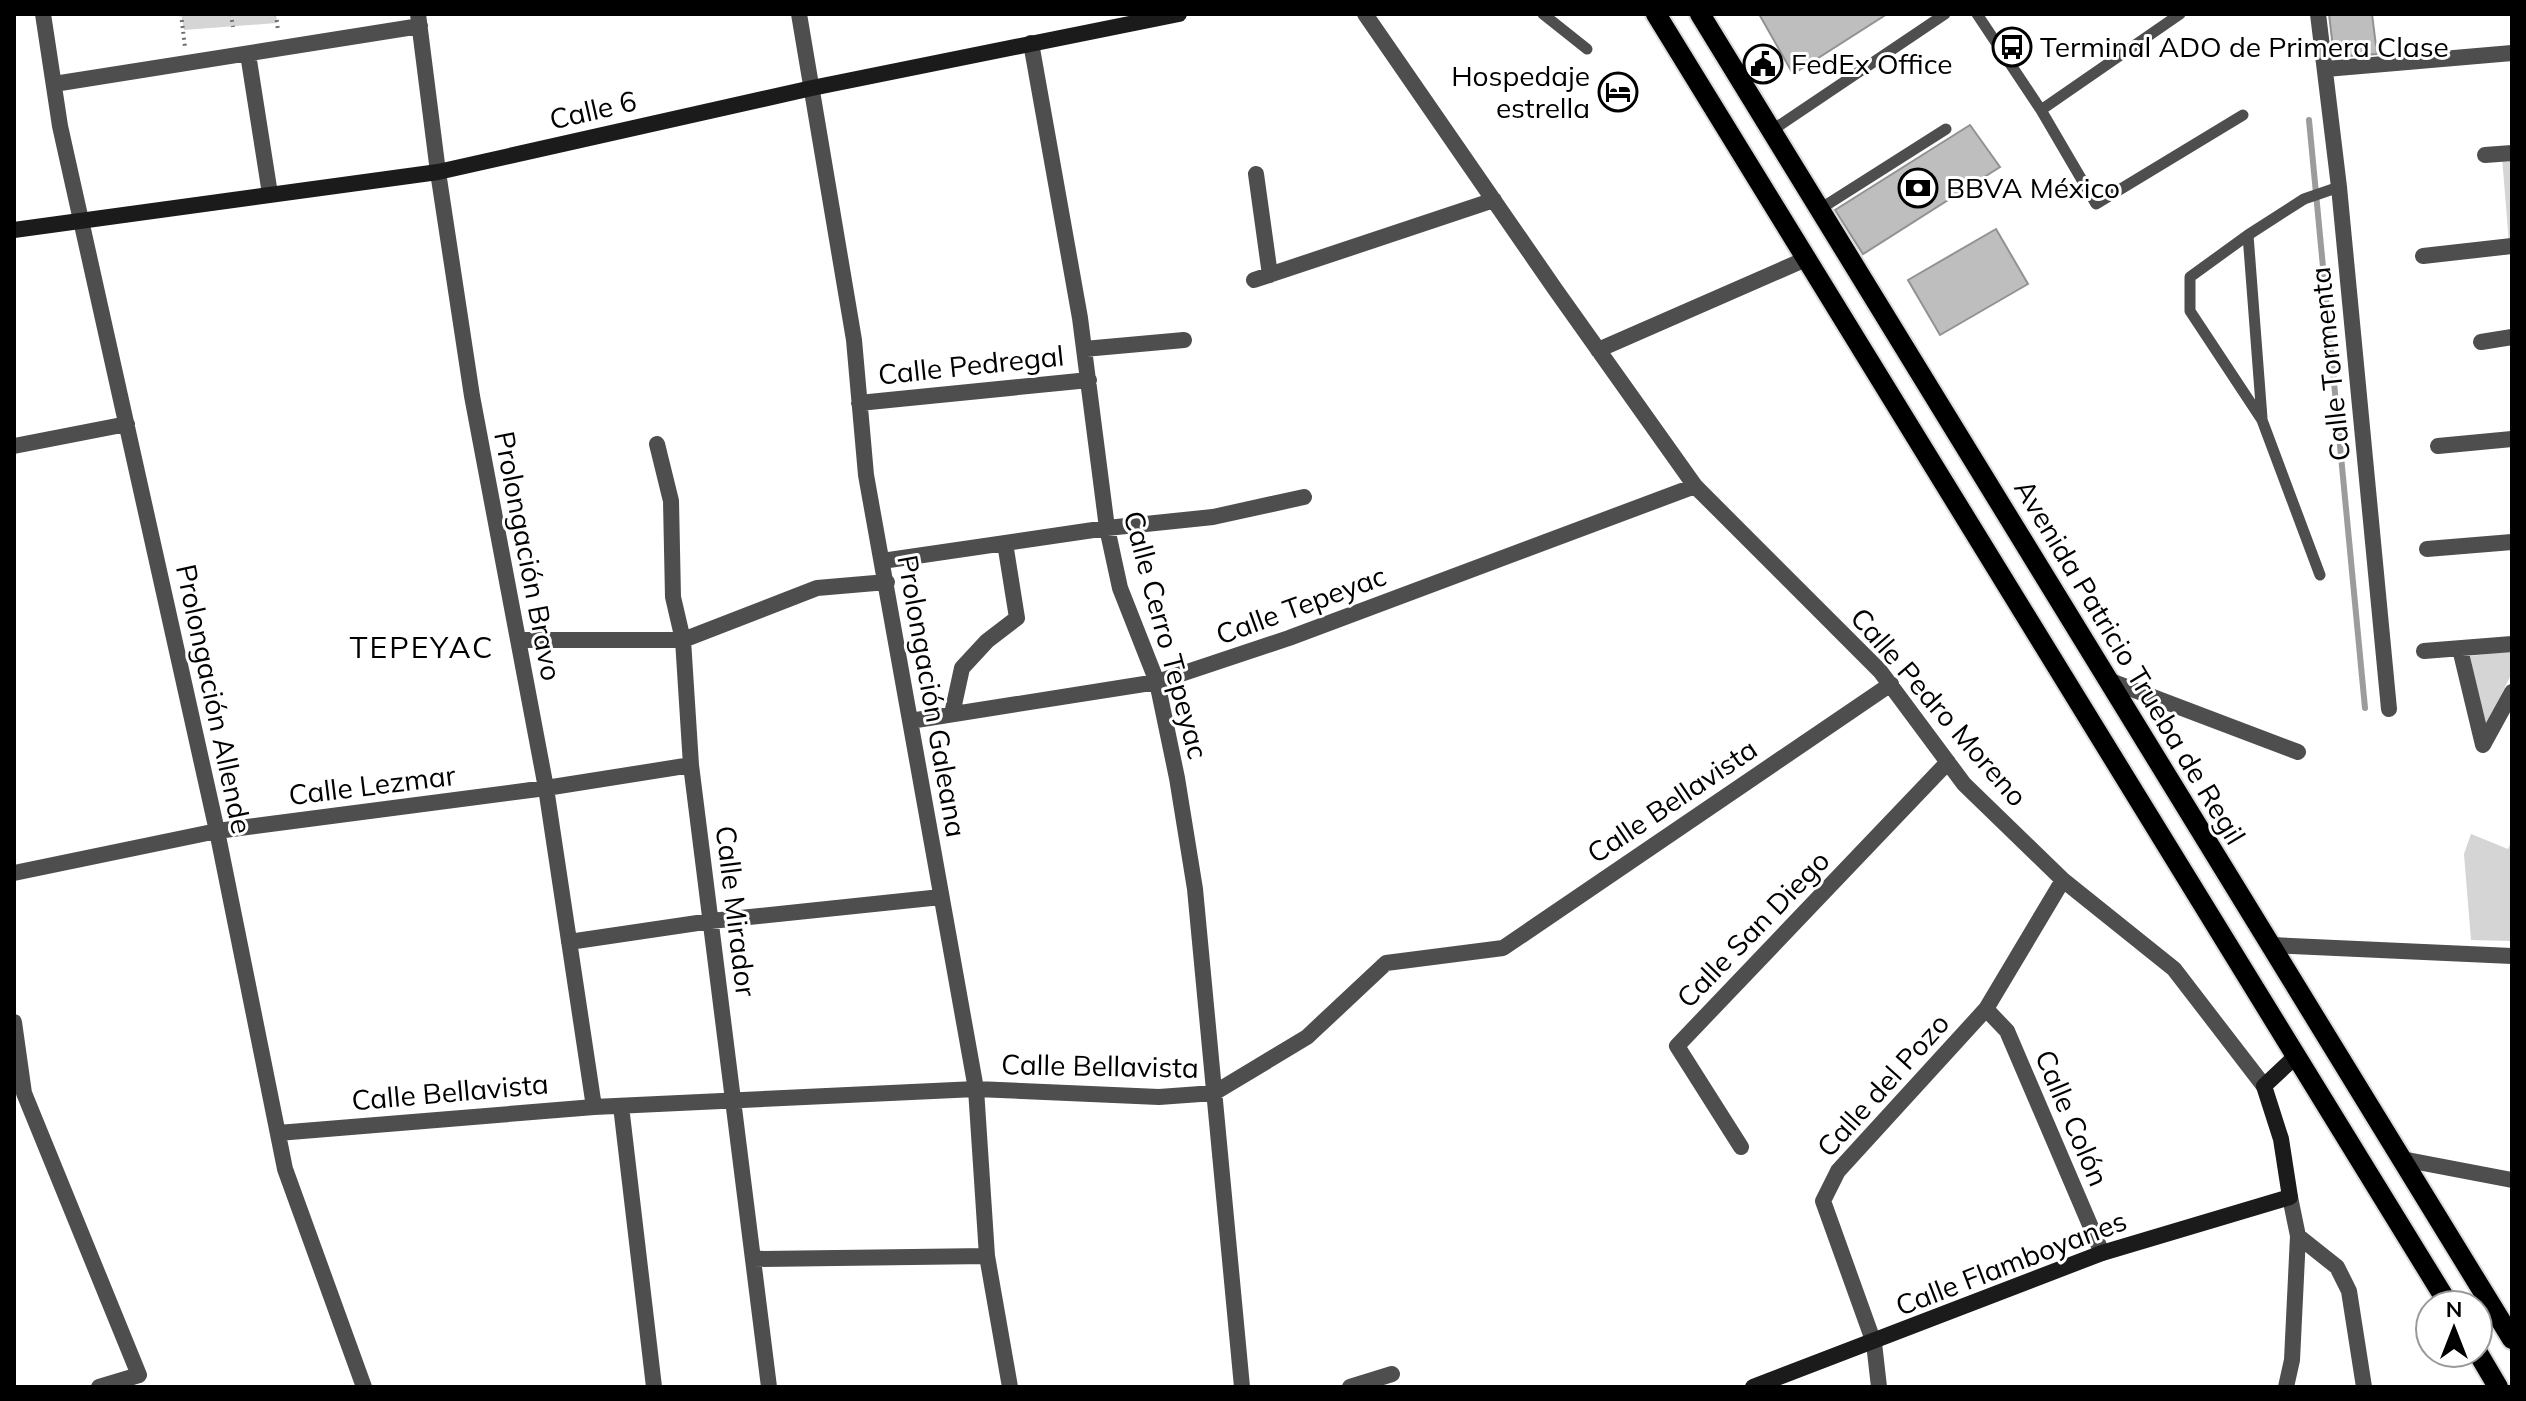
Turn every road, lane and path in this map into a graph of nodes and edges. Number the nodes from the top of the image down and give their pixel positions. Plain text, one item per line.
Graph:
1 (43, 14) edge
2 (181, 14) edge
3 (231, 14) edge
4 (799, 14) edge
5 (1179, 14) edge
6 (1365, 14) edge
7 (1543, 14) edge
8 (1656, 14) edge
9 (1945, 14) edge
10 (1977, 14) edge
11 (2180, 14) edge
12 (2318, 14) edge
13 (1700, 15) edge
14 (419, 20) edge
15 (233, 27) dead end
16 (1031, 43) junction
17 (1587, 49) dead end
18 (2512, 53) edge
19 (248, 54) junction
20 (188, 63) junction
21 (2326, 69) junction
22 (54, 84) junction
23 (812, 88) junction
24 (2041, 110) junction
25 (2243, 115) dead end
26 (1946, 129) dead end
27 (1771, 131) junction
28 (2512, 153) edge
29 (2485, 155) dead end
30 (438, 172) junction
31 (1256, 174) dead end
32 (2339, 187) junction
33 (270, 194) junction
34 (1494, 200) junction
35 (1820, 209) junction
36 (81, 219) junction
37 (14, 230) edge
38 (2248, 235) junction
39 (2512, 246) edge
40 (2423, 256) dead end
41 (1806, 259) junction
42 (2512, 337) edge
43 (1184, 340) dead end
44 (2481, 342) dead end
45 (1084, 349) junction
46 (1598, 350) junction
47 (1089, 380) junction
48 (859, 403) junction
49 (2262, 420) junction
50 (127, 424) junction
51 (2512, 439) edge
52 (657, 444) dead end
53 (14, 446) edge
54 (2438, 446) dead end
55 (1695, 486) junction
56 (1304, 497) dead end
57 (1107, 528) junction
58 (2512, 542) edge
59 (1005, 543) junction
60 (2427, 549) dead end
61 (882, 561) junction
62 (2320, 575) dead end
63 (887, 582) junction
64 (518, 640) junction
65 (683, 640) junction
66 (2512, 644) edge
67 (2460, 649) junction
68 (2424, 651) dead end
69 (2108, 680) junction
70 (1157, 682) junction
71 (1891, 684) junction
72 (2512, 692) edge
73 (2389, 709) dead end
74 (952, 714) junction
75 (910, 721) junction
76 (2298, 752) dead end
77 (1948, 762) junction
78 (691, 765) junction
79 (546, 788) junction
80 (217, 831) junction
81 (14, 873) edge
82 (2063, 880) junction
83 (941, 897) junction
84 (711, 921) junction
85 (569, 942) junction
86 (2271, 945) junction
87 (2512, 956) edge
88 (1986, 1009) junction
89 (14, 1022) edge
90 (2295, 1057) junction
91 (2264, 1086) junction
92 (976, 1089) junction
93 (1214, 1093) junction
94 (19, 1096) edge
95 (734, 1101) junction
96 (621, 1106) junction
97 (594, 1107) junction
98 (278, 1133) junction
99 (1741, 1147) dead end
100 (2402, 1159) junction
101 (2512, 1180) edge
102 (2290, 1197) junction
103 (2298, 1236) junction
104 (2102, 1253) junction
105 (987, 1256) junction
106 (754, 1259) junction
107 (2439, 1289) edge
108 (2512, 1339) edge
109 (1874, 1343) junction
110 (2487, 1369) edge
111 (1392, 1374) dead end
112 (99, 1387) edge
113 (364, 1387) edge
114 (654, 1387) edge
115 (769, 1387) edge
116 (1010, 1387) edge
117 (1242, 1387) edge
118 (1350, 1387) edge
119 (1753, 1387) edge
120 (1879, 1387) edge
121 (2286, 1387) edge
122 (2364, 1387) edge
123 (2498, 1387) edge

1 - 22 street, Prolongación Allende
2 - 20 path
3 - 15 path
4 - 23 street, Prolongación Galeana
5 - 16 street, Calle 6
6 - 34 street, Calle Pedro Moreno
7 - 17 lane
8 - 41 main road
9 - 27 lane
10 - 24 lane
11 - 24 lane
12 - 21 street, Calle Tormenta
13 - 27 main road, Avenida Patricio Trueba de Regil
14 - 19 street
14 - 30 street, Prolongación Bravo
16 - 23 street, Calle 6
16 - 45 street, Calle Cerro Tepeyac
18 - 21 street
19 - 20 street
19 - 33 street
20 - 22 street
21 - 32 street, Calle Tormenta
22 - 36 street, Prolongación Allende
23 - 30 street, Calle 6
23 - 48 street, Prolongación Galeana
24 - 25 lane
26 - 35 lane
27 - 35 main road, Avenida Patricio Trueba de Regil
28 - 29 street
30 - 33 street, Calle 6
30 - 64 street, Prolongación Bravo
31 - 34 street
32 - 38 lane
32 - 73 street, Calle Tormenta
33 - 36 street, Calle 6
34 - 46 street, Calle Pedro Moreno
35 - 69 main road, Avenida Patricio Trueba de Regil
36 - 37 street, Calle 6
36 - 50 street, Prolongación Allende
38 - 49 lane
38 - 49 lane
39 - 40 street
41 - 46 street
41 - 90 main road
42 - 44 street
43 - 45 street
45 - 47 street, Calle Cerro Tepeyac
46 - 55 street, Calle Pedro Moreno
47 - 48 street, Calle Pedregal
47 - 57 street, Calle Cerro Tepeyac
48 - 61 street, Prolongación Galeana
49 - 62 lane
50 - 53 street
50 - 80 street, Prolongación Allende
51 - 54 street
52 - 65 street, Calle Mirador
55 - 70 street, Calle Tepeyac
55 - 71 street, Calle Pedro Moreno
56 - 57 street
57 - 59 street
57 - 70 street, Calle Cerro Tepeyac
58 - 60 street
59 - 61 street
59 - 74 street
61 - 63 street, Prolongación Galeana
63 - 65 street
63 - 75 street, Prolongación Galeana
64 - 65 street
64 - 79 street, Prolongación Bravo
65 - 78 street, Calle Mirador
66 - 67 street
67 - 68 street
67 - 72 street
69 - 76 street
69 - 86 main road, Avenida Patricio Trueba de Regil
70 - 74 street, Calle Tepeyac
70 - 93 street, Calle Cerro Tepeyac
71 - 77 street, Calle Pedro Moreno
71 - 93 street, Calle Bellavista
74 - 75 street, Calle Tepeyac
75 - 83 street, Prolongación Galeana
77 - 82 street, Calle Pedro Moreno
77 - 99 street, Calle San Diego
78 - 79 street, Calle Lezmar
78 - 84 street, Calle Mirador
79 - 80 street, Calle Lezmar
79 - 85 street, Prolongación Bravo
80 - 81 street, Calle Lezmar
80 - 98 street, Prolongación Allende
82 - 88 street, Calle del Pozo
82 - 91 street, Calle Pedro Moreno
83 - 84 street
83 - 92 street, Prolongación Galeana
84 - 85 street
84 - 95 street, Calle Mirador
85 - 97 street, Prolongación Bravo
86 - 87 street
86 - 100 main road, Avenida Patricio Trueba de Regil
88 - 104 street, Calle Colón
88 - 109 street, Calle del Pozo
89 - 94 street
90 - 91 street
90 - 107 main road
91 - 102 street, Calle Pedro Moreno
92 - 93 street, Calle Bellavista
92 - 95 street, Calle Bellavista
92 - 105 street, Prolongación Galeana
93 - 117 street, Calle Cerro Tepeyac
94 - 112 street
95 - 96 street, Calle Bellavista
95 - 106 street, Calle Mirador
96 - 97 street, Calle Bellavista
96 - 114 street
97 - 98 street, Calle Bellavista
98 - 113 street, Prolongación Allende
100 - 101 street
100 - 108 main road, Avenida Patricio Trueba de Regil
102 - 103 street, Calle Pedro Moreno
102 - 104 street, Calle Flamboyanes
103 - 121 street, Calle Pedro Moreno
103 - 122 street
104 - 109 street, Calle Flamboyanes
105 - 106 street
105 - 116 street, Prolongación Galeana
106 - 115 street, Calle Mirador
109 - 119 street, Calle Flamboyanes
109 - 120 street, Calle del Pozo
110 - 123 main road
111 - 118 street

